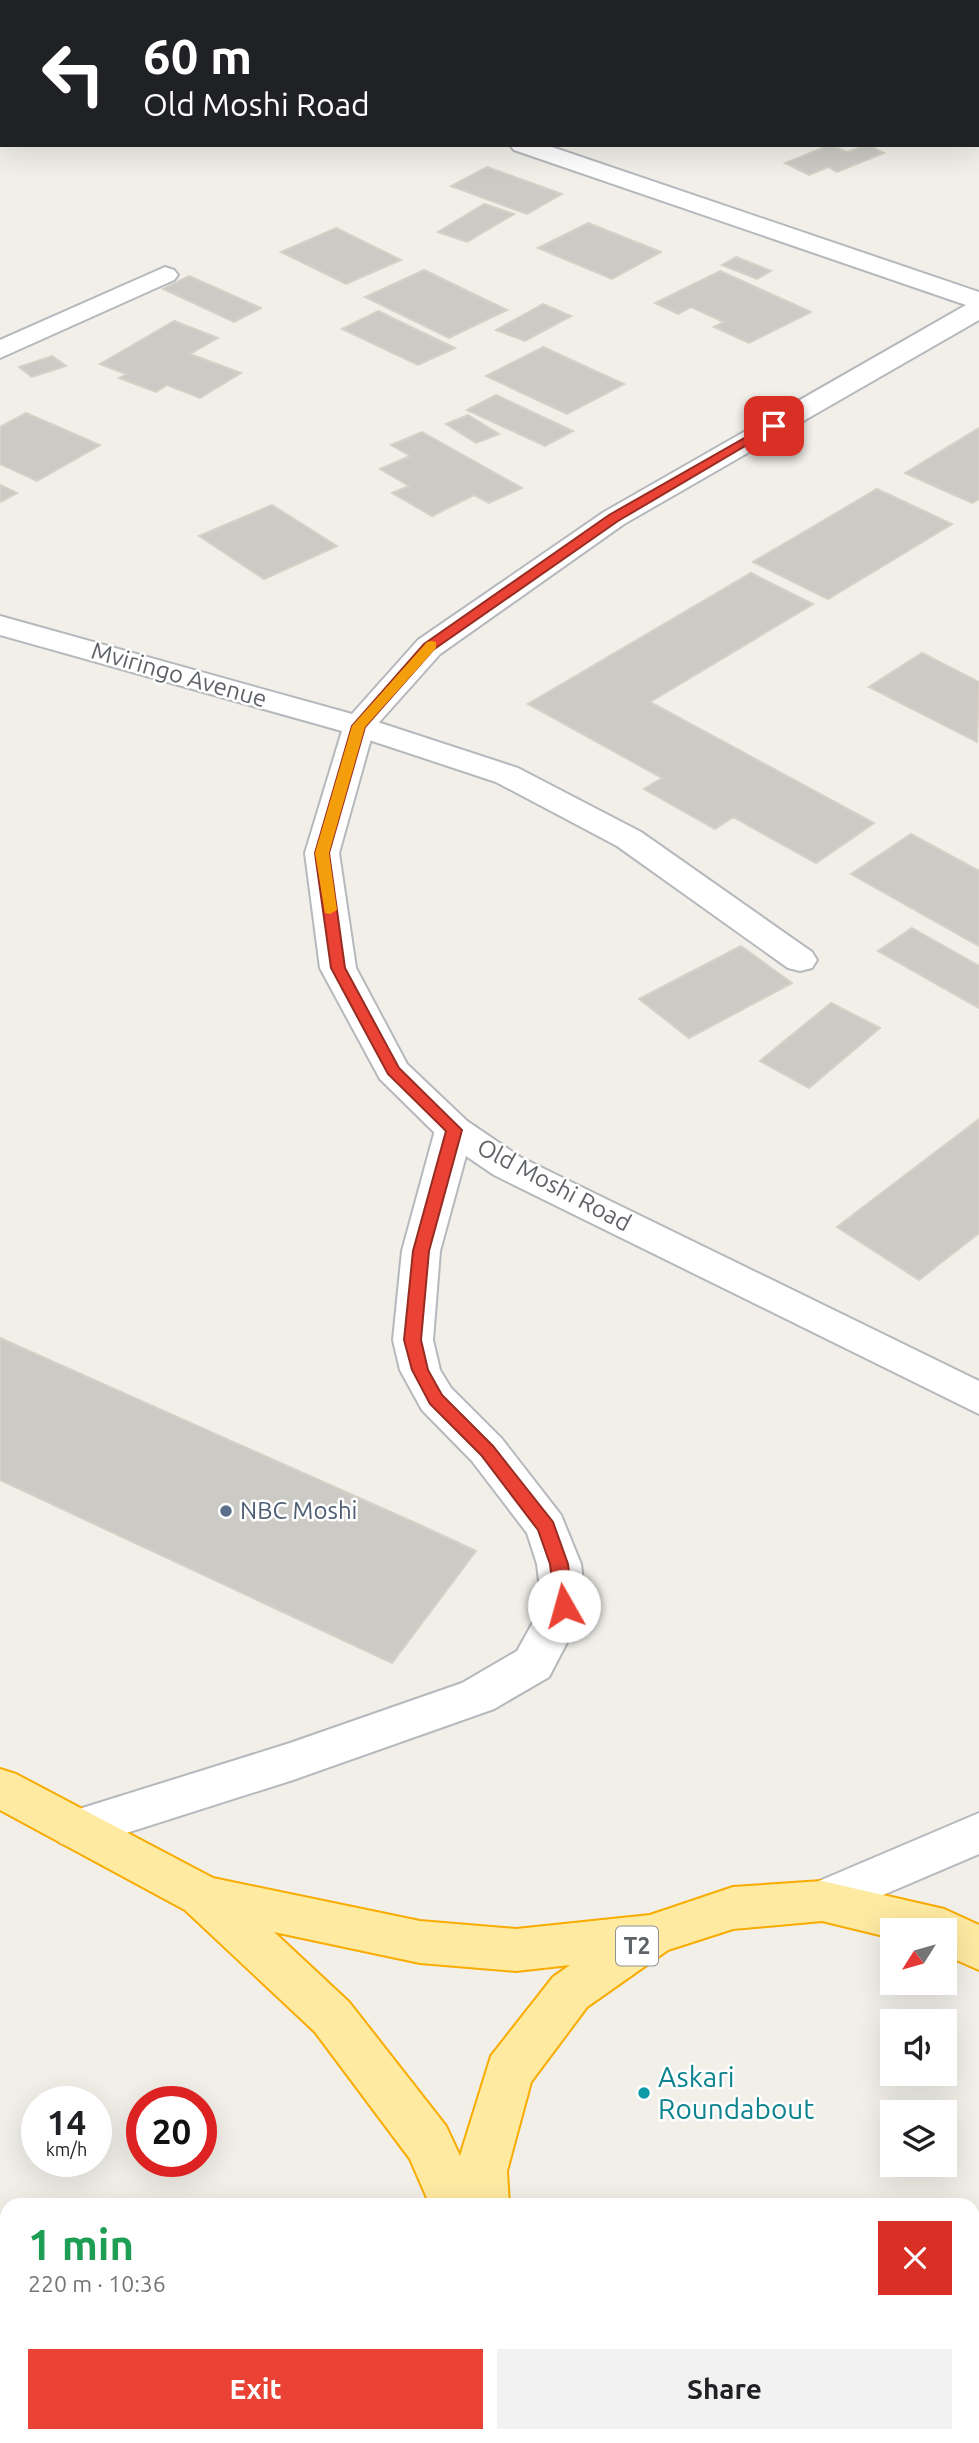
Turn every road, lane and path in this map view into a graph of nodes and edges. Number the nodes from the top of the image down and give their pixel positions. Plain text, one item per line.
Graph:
1 (536, 147) edge
2 (165, 275) dead end
3 (979, 301) edge
4 (979, 309) edge
5 (0, 350) edge
6 (0, 625) edge
7 (359, 726) junction
8 (800, 960) dead end
9 (454, 1130) junction
10 (979, 1399) edge
11 (0, 1788) edge
12 (76, 1829) junction
13 (979, 1833) edge
14 (202, 1896) junction
15 (822, 1901) junction
16 (891, 1918) edge
17 (652, 1935) junction
18 (957, 1938) edge
19 (979, 1949) edge
20 (453, 2198) edge
21 (483, 2198) edge

1 - 3 street
2 - 5 street
4 - 7 street, Old Moshi Road
6 - 7 street, Mviringo Avenue
7 - 8 street, Mviringo Avenue
7 - 9 street, Old Moshi Road
9 - 10 street, Old Moshi Road
9 - 12 street
11 - 12 highway, T2
12 - 14 highway, T2
13 - 15 street
14 - 17 highway, T2
14 - 20 highway, T2
15 - 16 highway, T2
15 - 17 highway, T2
17 - 21 highway, T2
18 - 19 highway, T2

